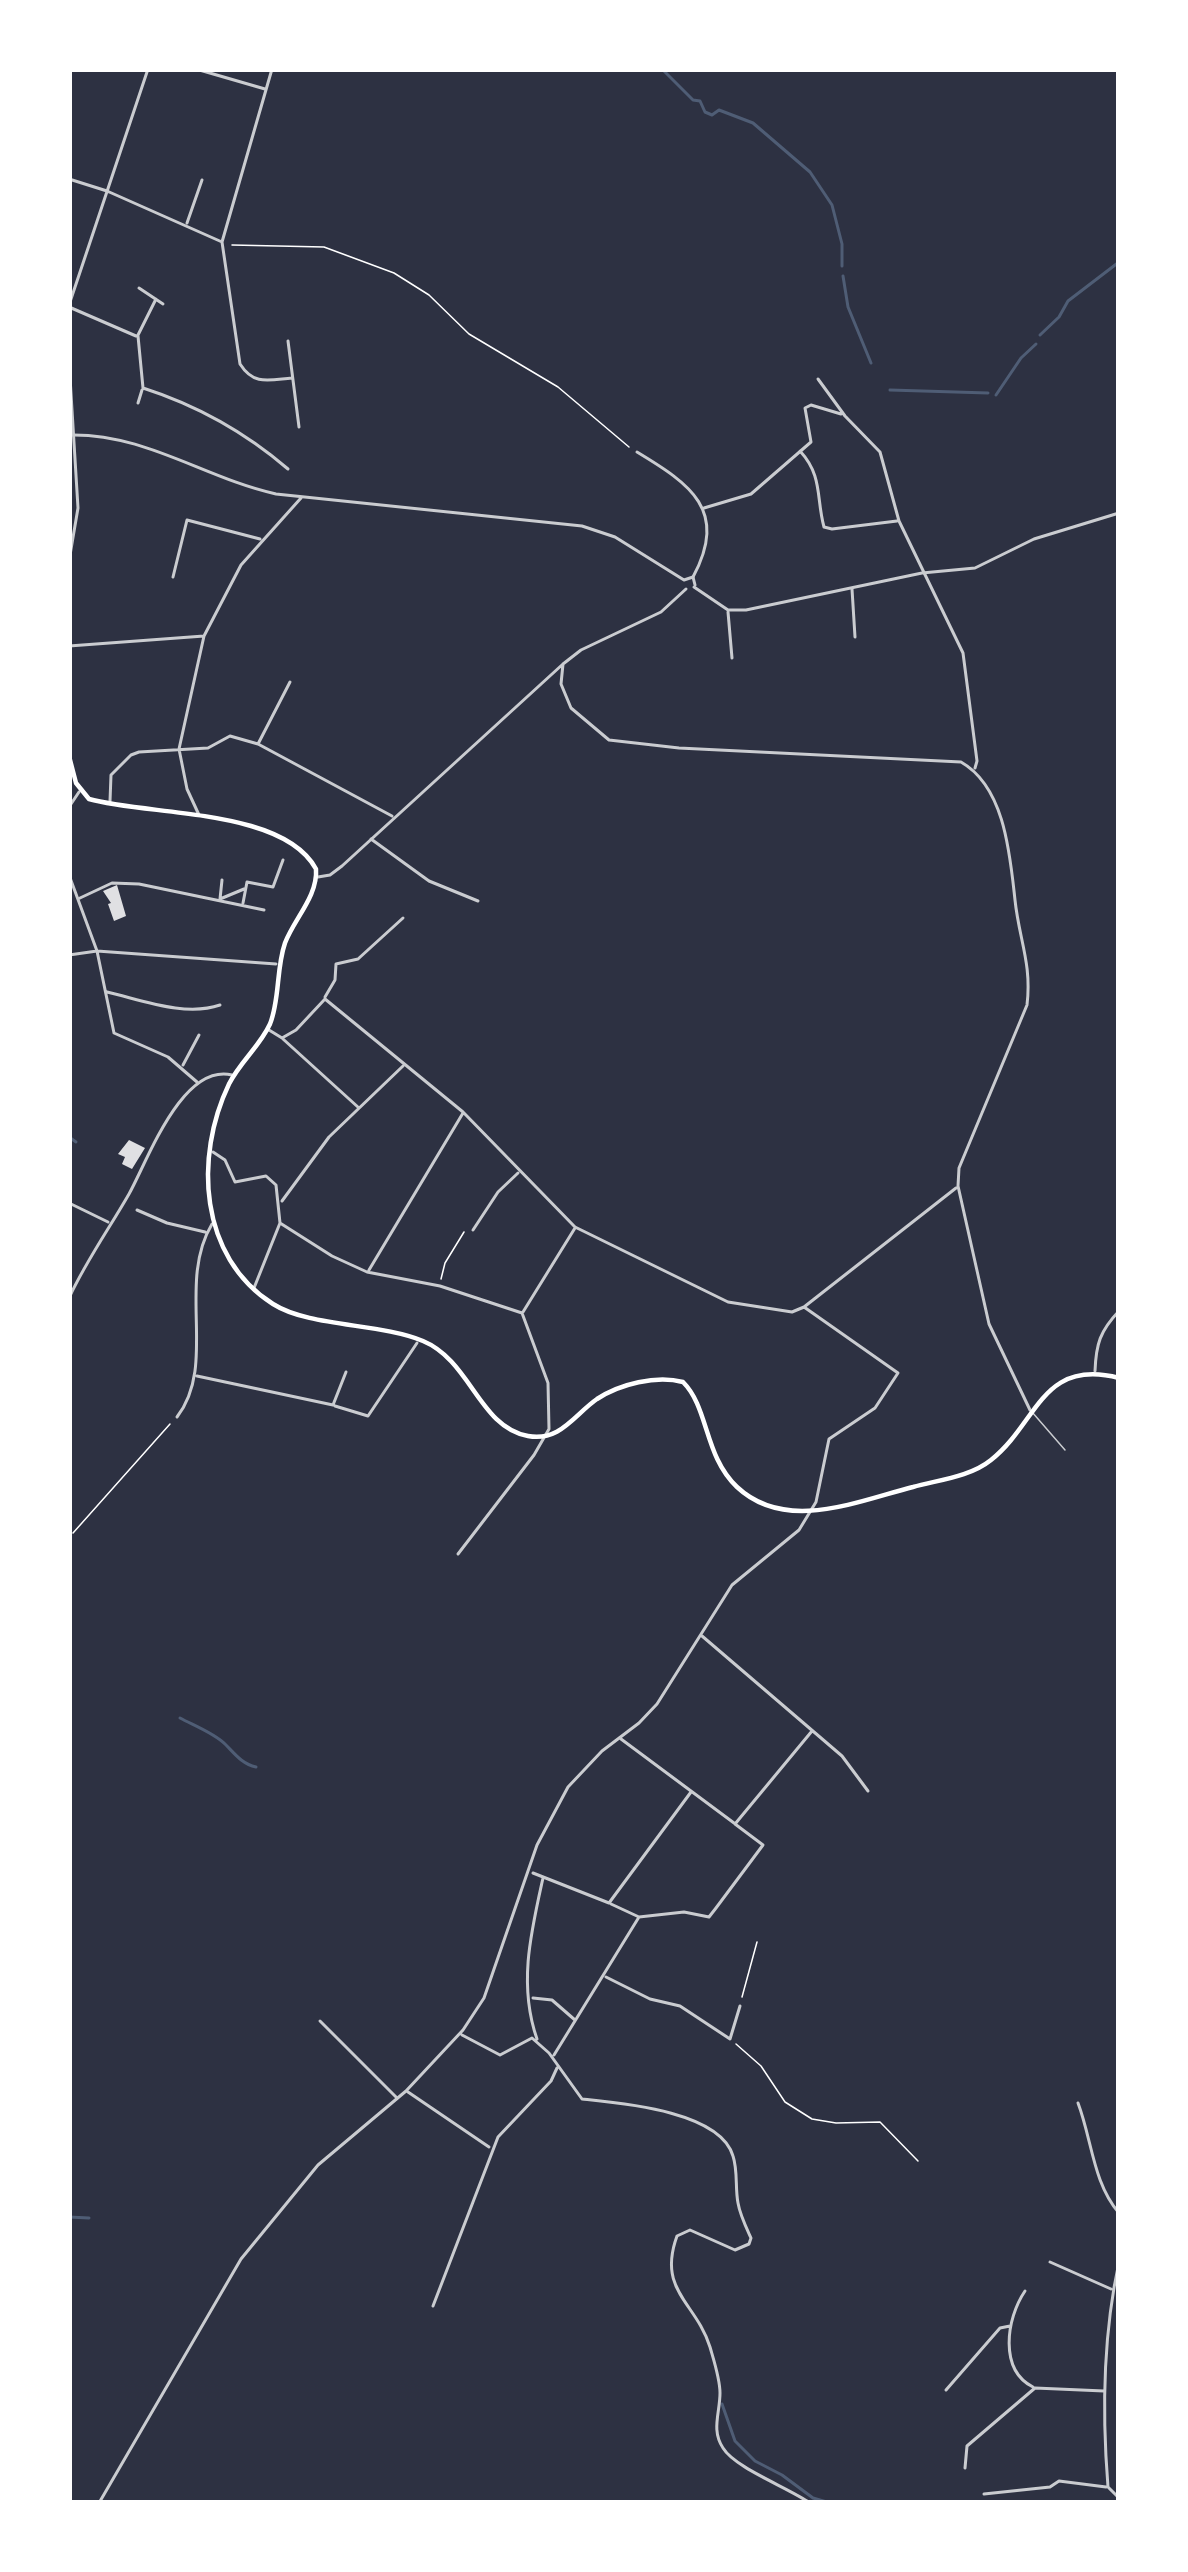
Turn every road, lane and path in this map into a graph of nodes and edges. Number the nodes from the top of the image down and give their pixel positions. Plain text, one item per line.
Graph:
1 (148, 69) edge
2 (196, 69) edge
3 (272, 69) edge
4 (266, 90) junction
5 (69, 179) edge
6 (202, 180) dead end
7 (107, 191) junction
8 (186, 225) junction
9 (222, 242) junction
10 (139, 288) dead end
11 (156, 299) junction
12 (163, 304) dead end
13 (69, 306) edge
14 (137, 336) junction
15 (288, 341) dead end
16 (69, 361) edge
17 (292, 378) junction
18 (818, 379) dead end
19 (143, 388) junction
20 (138, 403) dead end
21 (844, 416) junction
22 (299, 427) dead end
23 (72, 435) edge
24 (800, 451) junction
25 (637, 452) joint
26 (288, 469) dead end
27 (303, 497) junction
28 (704, 508) junction
29 (1119, 513) edge
30 (899, 521) junction
31 (262, 539) junction
32 (69, 561) edge
33 (922, 574) junction
34 (173, 577) dead end
35 (693, 578) junction
36 (684, 580) junction
37 (694, 587) junction
38 (686, 589) junction
39 (852, 589) junction
40 (728, 610) junction
41 (204, 636) junction
42 (855, 638) dead end
43 (69, 646) edge
44 (732, 658) dead end
45 (563, 664) junction
46 (290, 682) dead end
47 (259, 744) junction
48 (179, 749) junction
49 (69, 756) edge
50 (974, 770) junction
51 (81, 791) junction
52 (110, 805) junction
53 (69, 807) edge
54 (200, 815) junction
55 (394, 817) junction
56 (371, 839) junction
57 (283, 860) dead end
58 (69, 875) edge
59 (316, 878) junction
60 (222, 880) dead end
61 (246, 889) junction
62 (79, 899) junction
63 (220, 899) junction
64 (478, 901) dead end
65 (243, 905) junction
66 (264, 910) dead end
67 (403, 917) dead end
68 (97, 951) junction
69 (69, 955) edge
70 (279, 964) junction
71 (105, 991) junction
72 (325, 999) junction
73 (220, 1005) dead end
74 (268, 1029) junction
75 (199, 1035) dead end
76 (282, 1038) junction
77 (404, 1064) junction
78 (182, 1067) junction
79 (234, 1076) junction
80 (200, 1084) junction
81 (359, 1108) junction
82 (464, 1112) junction
83 (212, 1152) junction
84 (519, 1172) junction
85 (958, 1186) junction
86 (69, 1203) edge
87 (280, 1204) junction
88 (137, 1210) dead end
89 (110, 1223) junction
90 (280, 1223) junction
91 (212, 1224) junction
92 (575, 1227) junction
93 (473, 1230) joint
94 (206, 1233) junction
95 (367, 1272) junction
96 (440, 1286) junction
97 (254, 1288) junction
98 (69, 1298) edge
99 (803, 1307) junction
100 (1119, 1311) edge
101 (522, 1313) junction
102 (418, 1340) junction
103 (346, 1372) dead end
104 (1095, 1373) junction
105 (196, 1376) junction
106 (1119, 1378) edge
107 (333, 1406) junction
108 (1030, 1410) junction
109 (177, 1417) joint
110 (545, 1436) junction
111 (1065, 1450) dead end
112 (812, 1511) junction
113 (73, 1533) dead end
114 (458, 1553) dead end
115 (700, 1634) junction
116 (812, 1731) junction
117 (619, 1738) junction
118 (868, 1791) dead end
119 (691, 1792) junction
120 (735, 1824) junction
121 (530, 1872) junction
122 (544, 1876) junction
123 (610, 1903) junction
124 (639, 1917) junction
125 (757, 1942) dead end
126 (604, 1976) junction
127 (530, 1998) junction
128 (740, 2006) joint
129 (320, 2021) dead end
130 (576, 2021) junction
131 (460, 2034) junction
132 (730, 2039) junction
133 (539, 2043) junction
134 (552, 2057) junction
135 (558, 2067) junction
136 (406, 2090) junction
137 (397, 2098) junction
138 (1078, 2103) dead end
139 (492, 2149) junction
140 (918, 2161) dead end
141 (1119, 2213) edge
142 (1050, 2262) dead end
143 (1119, 2262) edge
144 (1113, 2290) junction
145 (1025, 2291) dead end
146 (433, 2306) dead end
147 (1012, 2326) junction
148 (1035, 2388) junction
149 (946, 2390) dead end
150 (1106, 2391) junction
151 (965, 2468) dead end
152 (1108, 2487) junction
153 (984, 2494) dead end
154 (1119, 2498) edge
155 (99, 2503) edge
156 (810, 2503) edge

1 - 7 street
2 - 4 street
3 - 4 street
4 - 9 street
5 - 7 street
6 - 8 street
7 - 8 street
7 - 13 street
8 - 9 street
9 - 17 street
9 - 25 path
10 - 11 street
11 - 12 street
11 - 14 street
13 - 14 street
14 - 19 street
15 - 17 street
16 - 23 street
17 - 22 street
18 - 21 street
19 - 20 street
19 - 26 street
21 - 24 street
21 - 30 street
23 - 27 street
23 - 32 street
24 - 28 street
24 - 30 street
25 - 28 street
27 - 31 street
27 - 36 street
28 - 35 street
29 - 33 street
30 - 33 street
31 - 34 street
31 - 41 street
33 - 39 street
33 - 50 street
35 - 36 street
35 - 37 street
36 - 38 street
37 - 38 street
37 - 40 street
38 - 45 street
39 - 40 street
39 - 42 street
40 - 44 street
41 - 43 street
41 - 48 street
45 - 50 street
45 - 55 street
46 - 47 street
47 - 48 street
47 - 55 street
48 - 52 street
48 - 54 street
49 - 51 main road
50 - 85 street
51 - 52 main road
51 - 53 street
52 - 54 main road
54 - 59 main road
55 - 56 street
56 - 59 street
56 - 64 street
57 - 61 street
58 - 62 street
59 - 70 main road
60 - 63 street
61 - 63 street
61 - 65 street
62 - 63 street
62 - 68 street
63 - 65 street
65 - 66 street
67 - 72 street
68 - 69 street
68 - 70 street
68 - 71 street
70 - 74 main road
71 - 73 street
71 - 78 street
72 - 76 street
72 - 77 street
74 - 76 street
74 - 79 main road
75 - 78 street
76 - 81 street
77 - 81 street
77 - 82 street
78 - 80 street
79 - 80 street
79 - 83 main road
80 - 89 street
81 - 87 street
82 - 84 street
82 - 95 street
83 - 87 street
83 - 91 main road
84 - 92 street
84 - 93 street
85 - 99 street
85 - 108 street
86 - 89 street
87 - 90 street
88 - 94 street
89 - 98 street
90 - 95 street
90 - 97 street
91 - 94 street
91 - 97 main road
92 - 99 street
92 - 101 street
93 - 96 path
94 - 105 street
95 - 96 street
96 - 101 street
97 - 102 main road
99 - 112 street
100 - 104 street
101 - 110 street
102 - 107 street
102 - 110 main road
103 - 107 street
104 - 106 main road
104 - 108 main road
105 - 107 street
105 - 109 street
108 - 111 lane
108 - 112 main road
109 - 113 path
110 - 112 main road
110 - 114 street
112 - 115 street
115 - 116 street
115 - 117 street
116 - 118 street
116 - 120 street
117 - 119 street
117 - 121 street
119 - 120 street
119 - 123 street
120 - 124 street
121 - 122 street
121 - 131 street
122 - 123 street
122 - 127 street
123 - 124 street
124 - 126 street
125 - 128 path
126 - 130 street
126 - 132 street
127 - 130 street
127 - 133 street
128 - 132 street
129 - 137 street
130 - 134 street
131 - 133 street
131 - 136 street
132 - 140 path
133 - 134 street
134 - 135 street
135 - 139 street
135 - 156 street
136 - 137 street
136 - 139 street
137 - 155 street
138 - 141 street
139 - 146 street
142 - 144 street
143 - 144 street
144 - 150 street
145 - 147 street
147 - 148 street
147 - 149 street
148 - 150 street
148 - 151 street
150 - 152 street
152 - 153 street
152 - 154 street

